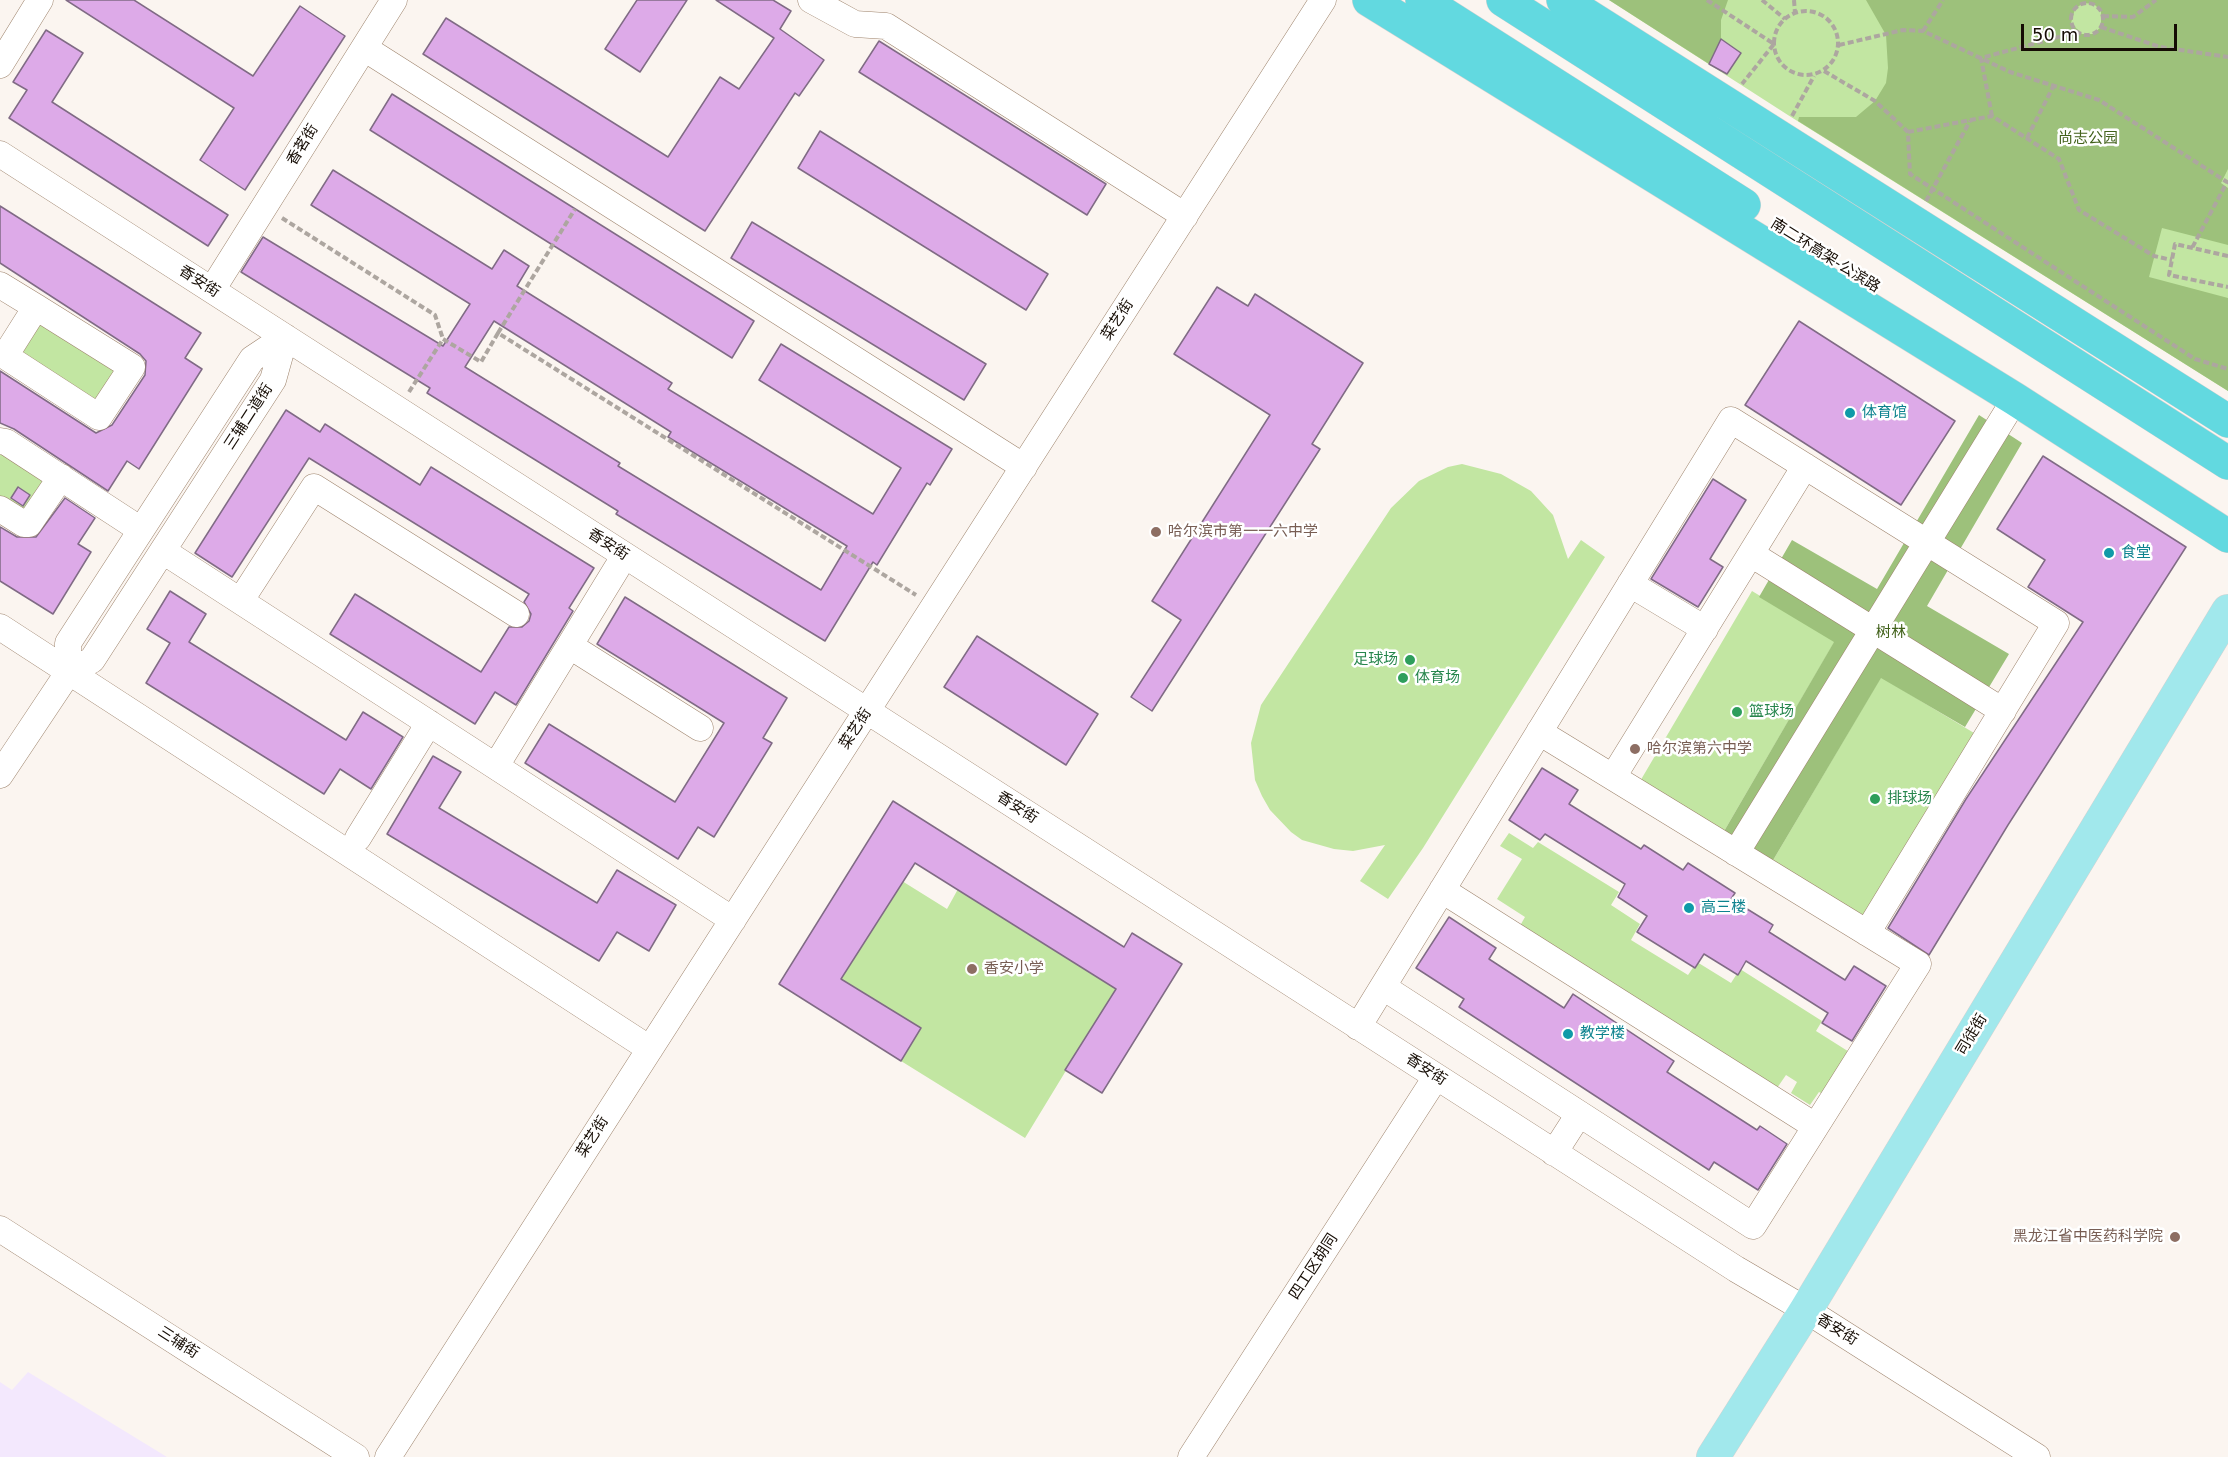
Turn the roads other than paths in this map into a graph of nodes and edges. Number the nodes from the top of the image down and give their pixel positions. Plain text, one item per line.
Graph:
1 (40, 0) edge
2 (394, 0) edge
3 (811, 0) edge
4 (1323, 0) edge
5 (1369, 0) edge
6 (1422, 0) edge
7 (1503, 0) edge
8 (1563, 0) edge
9 (364, 48) junction
10 (0, 65) edge
11 (0, 154) edge
12 (1185, 216) junction
13 (0, 285) edge
14 (212, 290) junction
15 (36, 307) junction
16 (285, 338) junction
17 (2015, 399) junction
18 (2228, 421) edge
19 (2170, 425) junction
20 (0, 441) edge
21 (2228, 453) edge
22 (2228, 463) edge
23 (1805, 466) junction
24 (1024, 467) junction
25 (61, 477) junction
26 (0, 509) edge
27 (2228, 512) edge
28 (141, 530) junction
29 (2228, 536) edge
30 (1927, 542) junction
31 (163, 551) junction
32 (1751, 554) junction
33 (617, 568) dead end
34 (1630, 584) junction
35 (241, 600) junction
36 (2228, 611) edge
37 (516, 614) dead end
38 (0, 627) edge
39 (1705, 629) junction
40 (1873, 630) junction
41 (570, 646) junction
42 (68, 673) junction
43 (867, 711) junction
44 (2003, 711) junction
45 (429, 723) junction
46 (700, 728) dead end
47 (1539, 732) junction
48 (496, 766) junction
49 (0, 775) edge
50 (1613, 777) junction
51 (358, 838) dead end
52 (1736, 853) junction
53 (1442, 890) junction
54 (733, 920) junction
55 (1868, 933) junction
56 (1383, 987) junction
57 (1358, 1027) junction
58 (650, 1049) junction
59 (1436, 1077) junction
60 (1579, 1114) junction
61 (1815, 1126) junction
62 (1554, 1153) junction
63 (0, 1229) edge
64 (1806, 1310) junction
65 (356, 1457) edge
66 (388, 1457) edge
67 (1191, 1457) edge
68 (1713, 1457) edge
69 (2037, 1457) edge

1 - 10 street
2 - 9 street, 香茗街
3 - 12 street
4 - 12 street, 菜艺街
5 - 17 highway
6 - 27 highway, 南二环高架-公滨路
7 - 19 highway
8 - 18 highway
9 - 14 street, 香茗街
9 - 24 street
11 - 14 street, 香安街
12 - 24 street, 菜艺街
13 - 15 street
14 - 16 street, 香安街
15 - 15 street
16 - 28 street, 三辅二道街
16 - 31 street, 三辅二道街
16 - 43 street, 香安街
17 - 29 highway
17 - 30 street
19 - 21 highway
19 - 22 highway
20 - 25 street
23 - 30 street
23 - 32 street
23 - 34 street
24 - 43 street, 菜艺街
25 - 26 street
25 - 28 street
28 - 42 street, 三辅二道街
30 - 40 street
30 - 44 street
31 - 35 street
31 - 42 street, 三辅二道街
32 - 39 street
32 - 40 street
33 - 41 street
34 - 39 street
34 - 47 street
35 - 37 street
35 - 45 street
36 - 64 main road, 司徒街
38 - 42 street
39 - 50 street
40 - 44 street
40 - 52 street
41 - 46 street
41 - 48 street
42 - 49 street, 三辅二道街
42 - 58 street
43 - 54 street, 菜艺街
43 - 57 street, 香安街
44 - 55 street
45 - 48 street
45 - 51 street
47 - 50 street
47 - 53 street
48 - 54 street
50 - 52 street
52 - 55 street
53 - 56 street
53 - 61 street
54 - 58 street, 菜艺街
55 - 61 street
56 - 57 street
56 - 60 street
57 - 59 street, 香安街
58 - 66 street, 菜艺街
59 - 62 street, 香安街
59 - 67 street, 四工区胡同
60 - 61 street
60 - 62 street
62 - 64 street, 香安街
63 - 65 street, 三辅街
64 - 68 main road, 司徒街
64 - 69 street, 香安街

